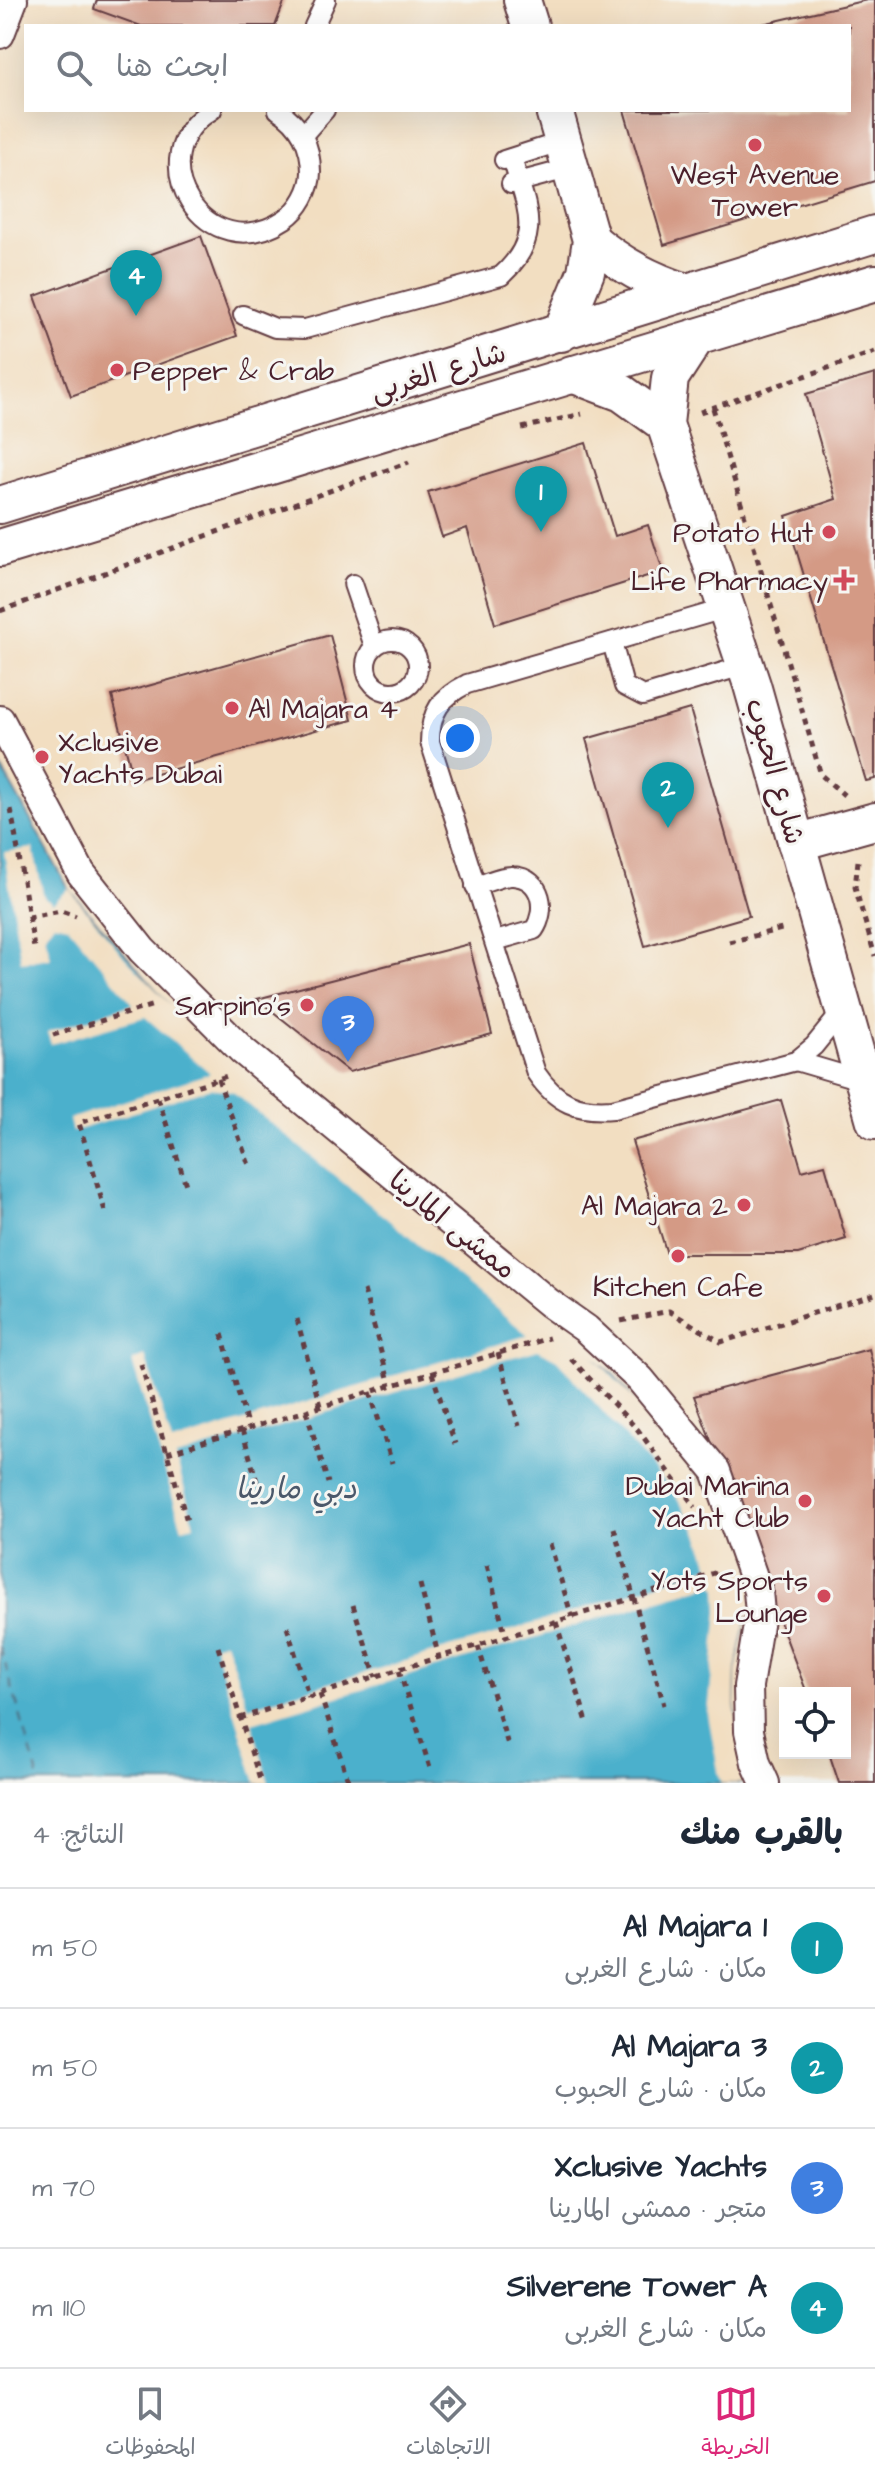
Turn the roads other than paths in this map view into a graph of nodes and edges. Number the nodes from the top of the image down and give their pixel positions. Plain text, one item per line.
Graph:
1 (13, 0) edge
2 (326, 0) edge
3 (522, 0) edge
4 (315, 24) edge
5 (529, 24) edge
6 (0, 34) edge
7 (210, 112) edge
8 (281, 112) edge
9 (323, 112) edge
10 (303, 135) junction
11 (563, 140) edge
12 (515, 183) junction
13 (875, 234) edge
14 (591, 240) junction
15 (875, 283) edge
16 (686, 292) junction
17 (243, 315) dead end
18 (561, 333) junction
19 (696, 338) junction
20 (572, 374) junction
21 (665, 424) junction
22 (0, 505) edge
23 (0, 548) edge
24 (353, 584) dead end
25 (727, 608) junction
26 (612, 642) junction
27 (374, 646) junction
28 (746, 665) junction
29 (414, 682) junction
30 (440, 703) junction
31 (0, 720) edge
32 (864, 824) edge
33 (796, 843) junction
34 (475, 886) junction
35 (495, 941) junction
36 (844, 1009) junction
37 (796, 1061) junction
38 (864, 1081) junction
39 (875, 1121) edge
40 (765, 1783) edge

1 - 6 street
2 - 4 lane
3 - 5 street
7 - 10 lane
8 - 10 lane
9 - 10 lane
11 - 12 lane
11 - 12 lane
11 - 14 street
12 - 17 lane
13 - 16 street, شارع الغربى
14 - 16 street
14 - 18 street
15 - 19 street, شارع الغربى
16 - 18 street, شارع الغربى
18 - 22 street, شارع الغربى
19 - 20 street, شارع الغربى
19 - 21 street, شارع الحبوب
20 - 21 street
20 - 23 street, شارع الغربى
21 - 25 street, شارع الحبوب
24 - 27 lane
25 - 26 lane
25 - 28 street, شارع الحبوب
26 - 28 lane
26 - 30 lane
27 - 29 lane
27 - 29 lane
28 - 33 street, شارع الحبوب
29 - 30 lane
30 - 34 lane
31 - 40 street, ممشى المارينا
32 - 33 street
33 - 36 street, شارع الحبوب
34 - 35 lane
34 - 35 lane
35 - 37 lane
36 - 37 lane
36 - 38 street, شارع الحبوب
37 - 38 lane
38 - 39 street, شارع الحبوب

